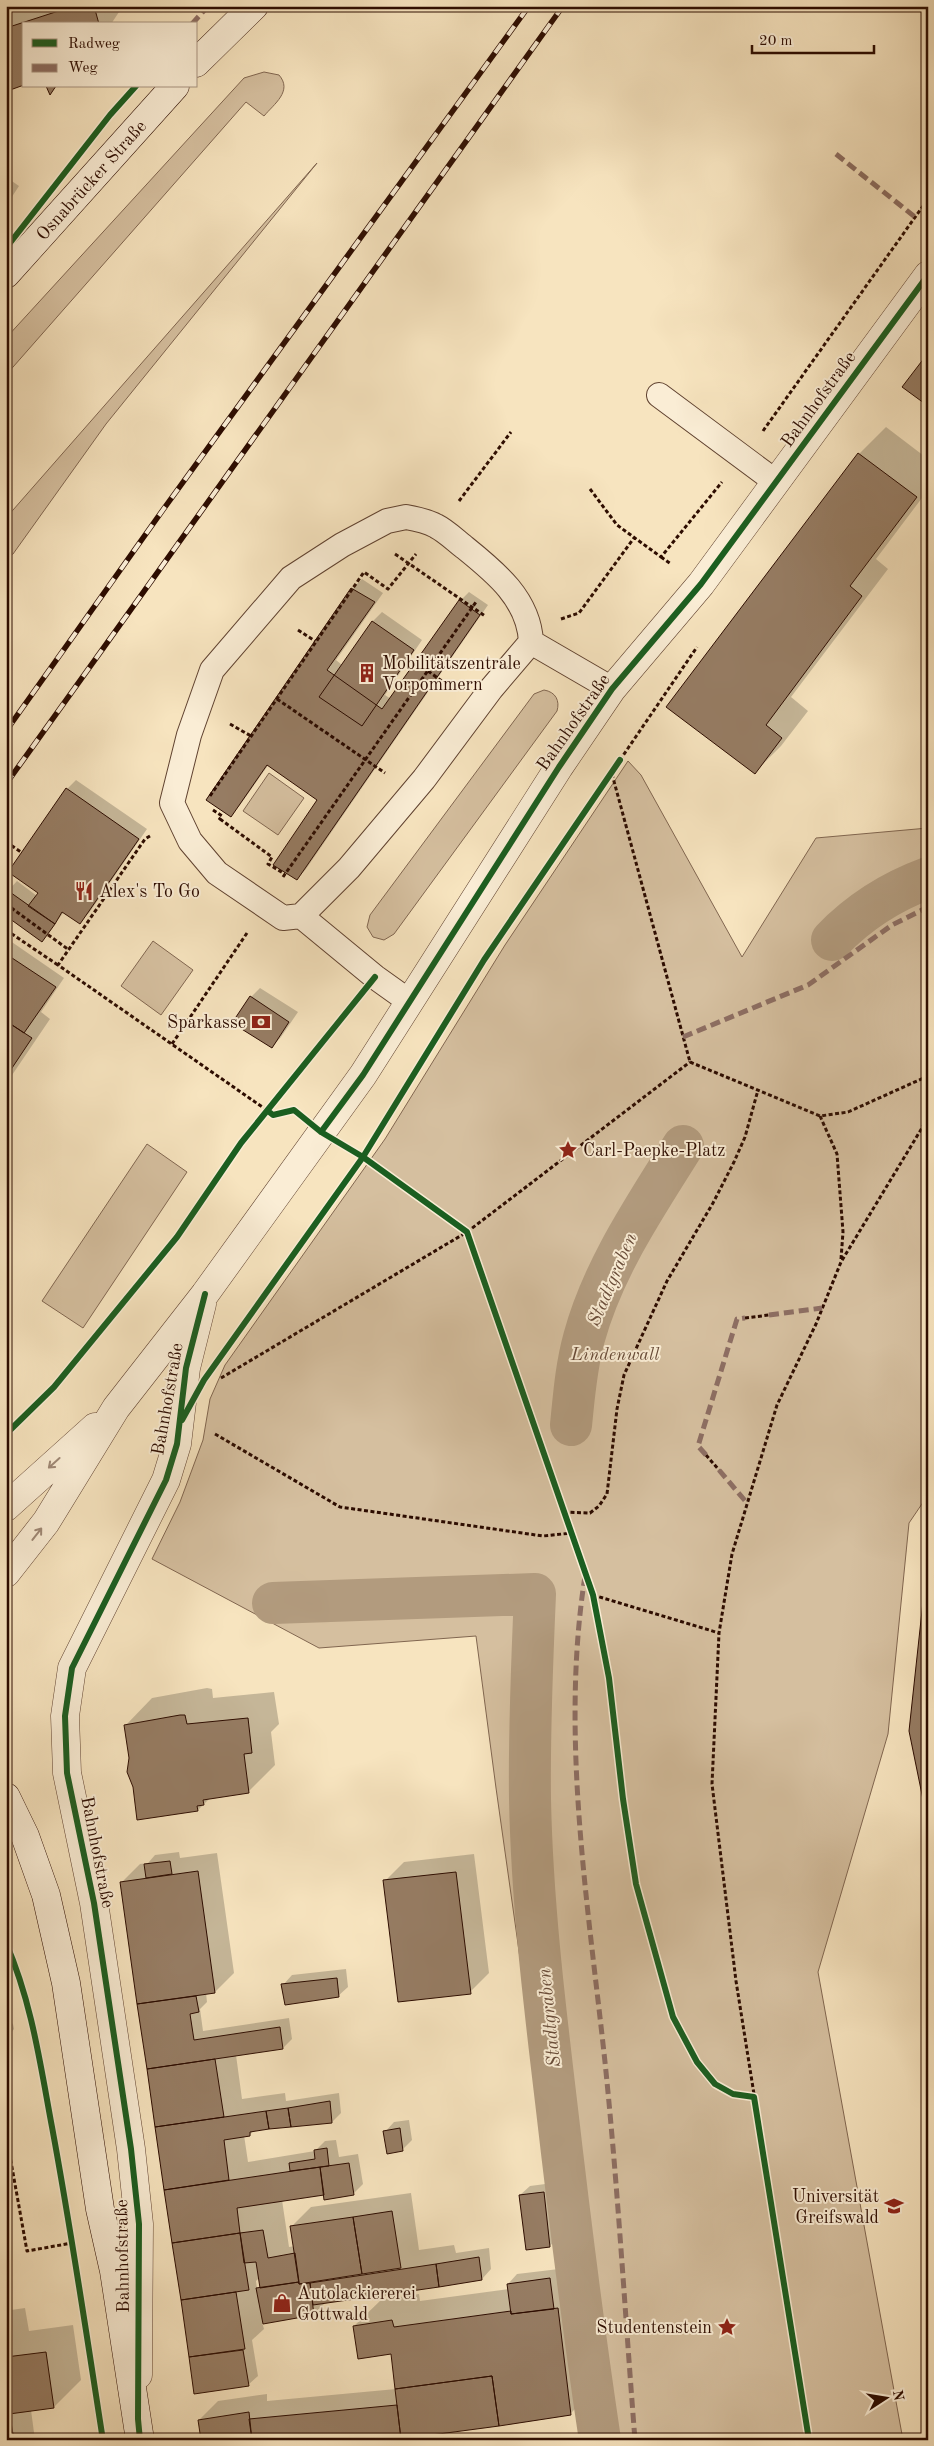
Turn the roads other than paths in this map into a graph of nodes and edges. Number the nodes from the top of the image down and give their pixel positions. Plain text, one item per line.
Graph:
1 (253, 7) edge
2 (198, 61) edge
3 (173, 88) edge
4 (6, 274) edge
5 (928, 275) edge
6 (659, 395) dead end
7 (776, 482) junction
8 (531, 642) junction
9 (612, 689) junction
10 (300, 916) junction
11 (410, 1002) junction
12 (205, 1294) junction
13 (116, 1408) junction
14 (6, 1507) edge
15 (6, 1572) edge
16 (6, 1797) edge
17 (139, 2429) edge

1 - 2 street
3 - 4 street, Osnabrücker Straße
5 - 7 street, Bahnhofstraße
6 - 7 lane
7 - 9 street, Bahnhofstraße
8 - 9 lane
8 - 10 lane
8 - 10 lane
9 - 11 street, Bahnhofstraße
10 - 11 lane
11 - 12 street, Bahnhofstraße
12 - 13 street, Bahnhofstraße
12 - 17 street, Bahnhofstraße
13 -> 14 street, Bahnhofstraße
15 -> 13 street, Bahnhofstraße
16 - 17 street, Bahnhofstraße

